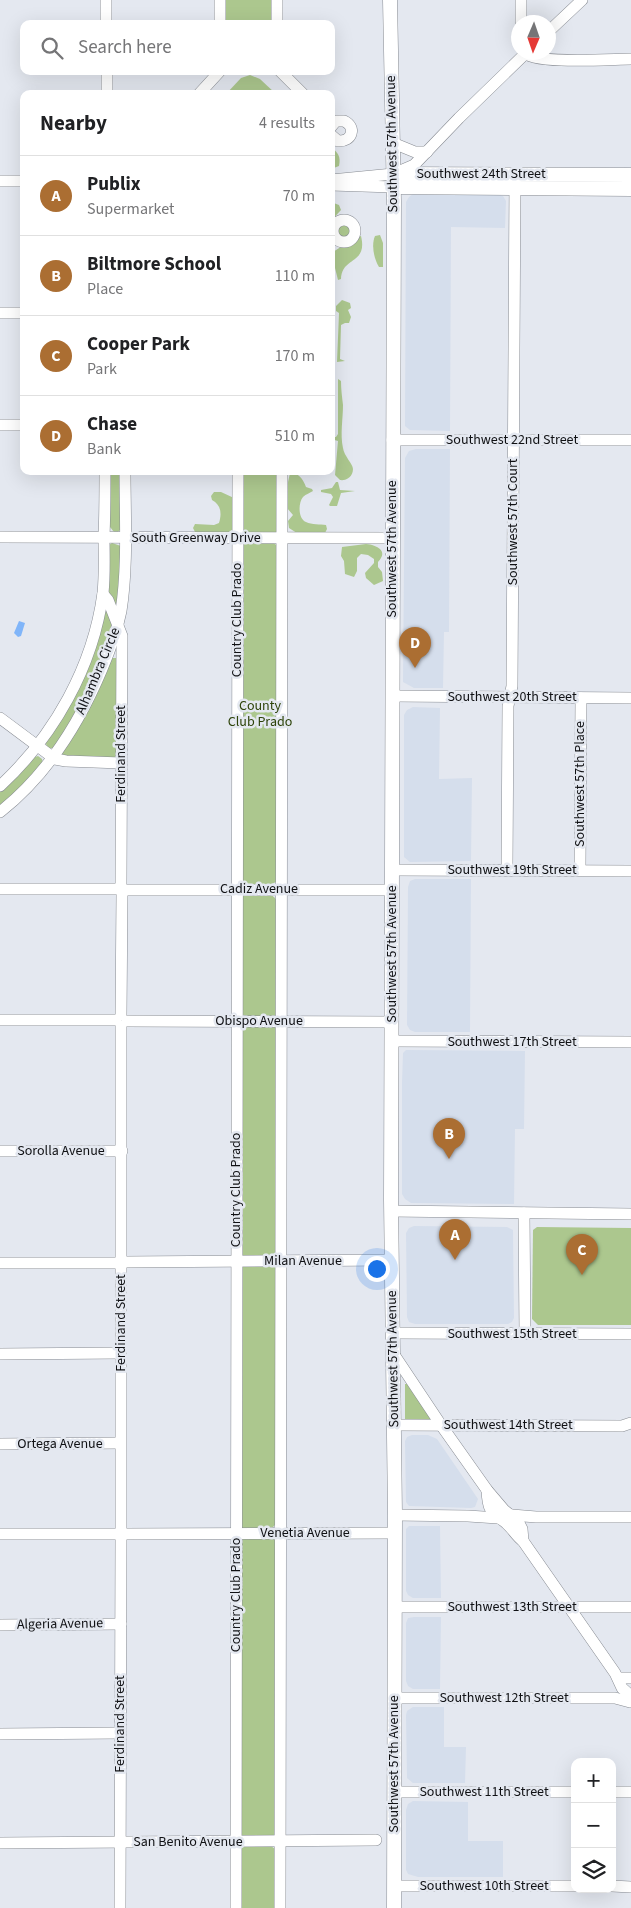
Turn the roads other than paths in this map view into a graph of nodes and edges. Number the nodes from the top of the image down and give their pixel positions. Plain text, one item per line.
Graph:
1 (106, 0) edge
2 (220, 0) edge
3 (277, 0) edge
4 (390, 0) edge
5 (521, 0) edge
6 (582, 0) edge
7 (521, 15) edge
8 (106, 20) edge
9 (220, 20) edge
10 (277, 20) edge
11 (556, 24) edge
12 (631, 59) edge
13 (518, 60) edge
14 (556, 60) edge
15 (107, 75) edge
16 (216, 75) edge
17 (284, 75) edge
18 (107, 90) edge
19 (202, 90) edge
20 (299, 90) edge
21 (393, 143) junction
22 (427, 152) junction
23 (434, 173) junction
24 (631, 175) edge
25 (335, 180) edge
26 (393, 180) junction
27 (0, 181) edge
28 (20, 181) edge
29 (515, 181) junction
30 (335, 185) edge
31 (631, 188) edge
32 (0, 313) edge
33 (20, 313) edge
34 (0, 425) edge
35 (20, 425) edge
36 (392, 440) junction
37 (513, 440) junction
38 (631, 440) edge
39 (105, 475) edge
40 (125, 475) edge
41 (238, 475) edge
42 (282, 475) edge
43 (0, 538) edge
44 (104, 538) junction
45 (125, 538) junction
46 (237, 538) junction
47 (282, 538) junction
48 (393, 538) junction
49 (103, 594) junction
50 (118, 625) junction
51 (393, 696) junction
52 (510, 697) junction
53 (581, 698) junction
54 (631, 698) edge
55 (0, 718) edge
56 (37, 747) junction
57 (52, 758) junction
58 (121, 763) junction
59 (0, 786) edge
60 (0, 812) edge
61 (392, 870) junction
62 (507, 870) junction
63 (580, 870) junction
64 (631, 871) edge
65 (0, 889) edge
66 (121, 889) junction
67 (237, 890) junction
68 (282, 890) junction
69 (392, 890) junction
70 (0, 1020) edge
71 (121, 1021) junction
72 (236, 1021) junction
73 (281, 1021) junction
74 (392, 1022) junction
75 (392, 1041) junction
76 (631, 1042) edge
77 (0, 1151) edge
78 (122, 1151) junction
79 (391, 1211) junction
80 (524, 1213) junction
81 (631, 1214) edge
82 (392, 1260) junction
83 (236, 1261) junction
84 (281, 1261) junction
85 (121, 1262) junction
86 (0, 1263) edge
87 (393, 1333) junction
88 (525, 1334) junction
89 (631, 1334) edge
90 (120, 1353) junction
91 (393, 1353) junction
92 (0, 1354) edge
93 (394, 1425) junction
94 (441, 1425) junction
95 (468, 1426) junction
96 (628, 1426) edge
97 (120, 1443) junction
98 (0, 1444) edge
99 (457, 1448) junction
100 (488, 1490) junction
101 (489, 1507) junction
102 (395, 1515) junction
103 (468, 1516) junction
104 (505, 1516) junction
105 (631, 1516) edge
106 (536, 1517) junction
107 (520, 1525) junction
108 (235, 1533) junction
109 (280, 1533) junction
110 (394, 1533) junction
111 (0, 1534) edge
112 (121, 1534) junction
113 (523, 1541) junction
114 (394, 1607) junction
115 (568, 1607) junction
116 (631, 1607) edge
117 (121, 1624) junction
118 (0, 1625) edge
119 (616, 1675) junction
120 (631, 1678) edge
121 (630, 1696) edge
122 (394, 1698) junction
123 (598, 1698) junction
124 (120, 1733) junction
125 (0, 1734) edge
126 (394, 1792) junction
127 (571, 1792) edge
128 (616, 1792) edge
129 (631, 1792) edge
130 (376, 1840) dead end
131 (280, 1841) junction
132 (0, 1842) edge
133 (120, 1842) junction
134 (236, 1842) junction
135 (394, 1886) junction
136 (571, 1886) edge
137 (616, 1886) edge
138 (631, 1886) edge
139 (120, 1908) edge
140 (236, 1908) edge
141 (280, 1908) edge
142 (394, 1908) edge

1 - 8 street
2 - 9 street
3 - 10 street
4 - 21 main road, Southwest 57th Avenue
5 - 7 street
6 - 11 street
12 - 14 street
13 - 22 street
15 - 18 street
16 - 19 street
17 - 20 street
21 - 22 street
21 - 26 main road, Southwest 57th Avenue
22 - 23 street
22 - 26 street
23 - 26 main road, Southwest 24th Street
23 - 29 main road, Southwest 24th Street
24 - 29 main road, Southwest 24th Street
25 - 26 street, Southwest 24th Street
26 - 29 main road, Southwest 24th Street
26 - 30 street, Southwest 24th Street
26 - 36 main road, Southwest 57th Avenue
27 - 28 street
29 - 31 main road, Southwest 24th Street
29 - 37 street, Southwest 57th Court
32 - 33 street
34 - 35 street
36 - 37 street, Southwest 22nd Street
36 - 48 main road, Southwest 57th Avenue
37 - 38 street, Southwest 22nd Street
37 - 52 street, Southwest 57th Court
39 - 44 street, Alhambra Circle
40 - 45 street, Alhambra Circle
41 - 46 street, Country Club Prado
42 - 47 street
43 - 44 street, South Greenway Drive
44 - 45 street, South Greenway Drive
44 - 49 street, Alhambra Circle
45 - 46 street, South Greenway Drive
45 - 50 street, Alhambra Circle
46 - 47 street, South Greenway Drive
46 - 67 street, Country Club Prado
47 - 48 street, South Greenway Drive
47 - 68 street
48 - 51 main road, Southwest 57th Avenue
49 - 50 street
49 - 56 street, Alhambra Circle
50 - 57 street, Alhambra Circle
50 - 58 street, Ferdinand Street
51 - 52 street, Southwest 20th Street
51 - 61 main road, Southwest 57th Avenue
52 - 53 street, Southwest 20th Street
52 - 62 street, Southwest 57th Court
53 - 54 street, Southwest 20th Street
53 - 63 street, Southwest 57th Place
55 - 56 street
56 - 57 street
56 - 59 street, Alhambra Circle
57 - 58 street
57 - 60 street, Alhambra Circle
58 - 66 street, Ferdinand Street
61 - 62 street, Southwest 19th Street
61 - 69 main road, Southwest 57th Avenue
62 - 63 street, Southwest 19th Street
63 - 64 street, Southwest 19th Street
65 - 66 street, Cadiz Avenue
66 - 67 street, Cadiz Avenue
66 - 71 street, Ferdinand Street
67 - 68 street, Cadiz Avenue
67 - 72 street, Country Club Prado
68 - 69 street, Cadiz Avenue
68 - 73 street
69 - 74 main road, Southwest 57th Avenue
70 - 71 street, Obispo Avenue
71 - 72 street, Obispo Avenue
71 - 78 street, Ferdinand Street
72 - 73 street, Obispo Avenue
72 - 83 street, Country Club Prado
73 - 74 street, Obispo Avenue
73 - 84 street
74 - 75 main road, Southwest 57th Avenue
75 - 76 street, Southwest 17th Street
75 - 79 main road, Southwest 57th Avenue
77 - 78 street, Sorolla Avenue
78 - 85 street, Ferdinand Street
79 - 80 street
79 - 82 main road, Southwest 57th Avenue
80 - 81 street
80 - 88 street
82 - 84 street, Milan Avenue
82 - 87 main road, Southwest 57th Avenue
83 - 84 street, Milan Avenue
83 - 85 street, Milan Avenue
83 - 108 street, Country Club Prado
84 - 109 street
85 - 86 street, Milan Avenue
85 - 90 street, Ferdinand Street
87 - 88 street, Southwest 15th Street
87 - 91 main road, Southwest 57th Avenue
88 - 89 street, Southwest 15th Street
90 - 92 street
90 - 97 street, Ferdinand Street
91 - 93 main road, Southwest 57th Avenue
91 - 94 street
93 - 94 street, Southwest 14th Street
93 - 102 main road, Southwest 57th Avenue
94 - 95 street, Southwest 14th Street
94 - 99 street
95 - 96 street, Southwest 14th Street
95 - 99 street
97 - 98 street, Ortega Avenue
97 - 112 street, Ferdinand Street
99 - 100 street
100 - 101 street
100 - 104 street
101 - 103 street
101 - 104 street
102 - 103 street
102 - 110 main road, Southwest 57th Avenue
103 - 104 street
104 - 106 street
104 - 107 street
104 - 113 street
105 - 106 street
106 - 107 street
107 - 113 street
108 - 109 street, Venetia Avenue
108 - 112 street, Venetia Avenue
108 - 134 street, Country Club Prado
109 - 110 street, Venetia Avenue
109 - 131 street
110 - 114 main road, Southwest 57th Avenue
111 - 112 street, Venetia Avenue
112 - 117 street, Ferdinand Street
113 - 115 street
114 - 115 street, Southwest 13th Street
114 - 122 main road, Southwest 57th Avenue
115 - 116 street, Southwest 13th Street
115 - 119 street
117 - 118 street, Algeria Avenue
117 - 124 street, Ferdinand Street
119 - 120 street
119 - 121 street
119 - 123 street
121 - 123 street, Southwest 12th Street
122 - 123 street, Southwest 12th Street
122 - 126 main road, Southwest 57th Avenue
124 - 125 street
124 - 133 street, Ferdinand Street
126 - 127 street, Southwest 11th Street
126 - 135 main road, Southwest 57th Avenue
128 - 129 street
130 - 131 street, San Benito Avenue
131 - 134 street, San Benito Avenue
131 - 141 street
132 - 133 street, San Benito Avenue
133 - 134 street, San Benito Avenue
133 - 139 street, Ferdinand Street
134 - 140 street, Country Club Prado
135 - 136 street, Southwest 10th Street
135 - 142 main road, Southwest 57th Avenue
137 - 138 street

